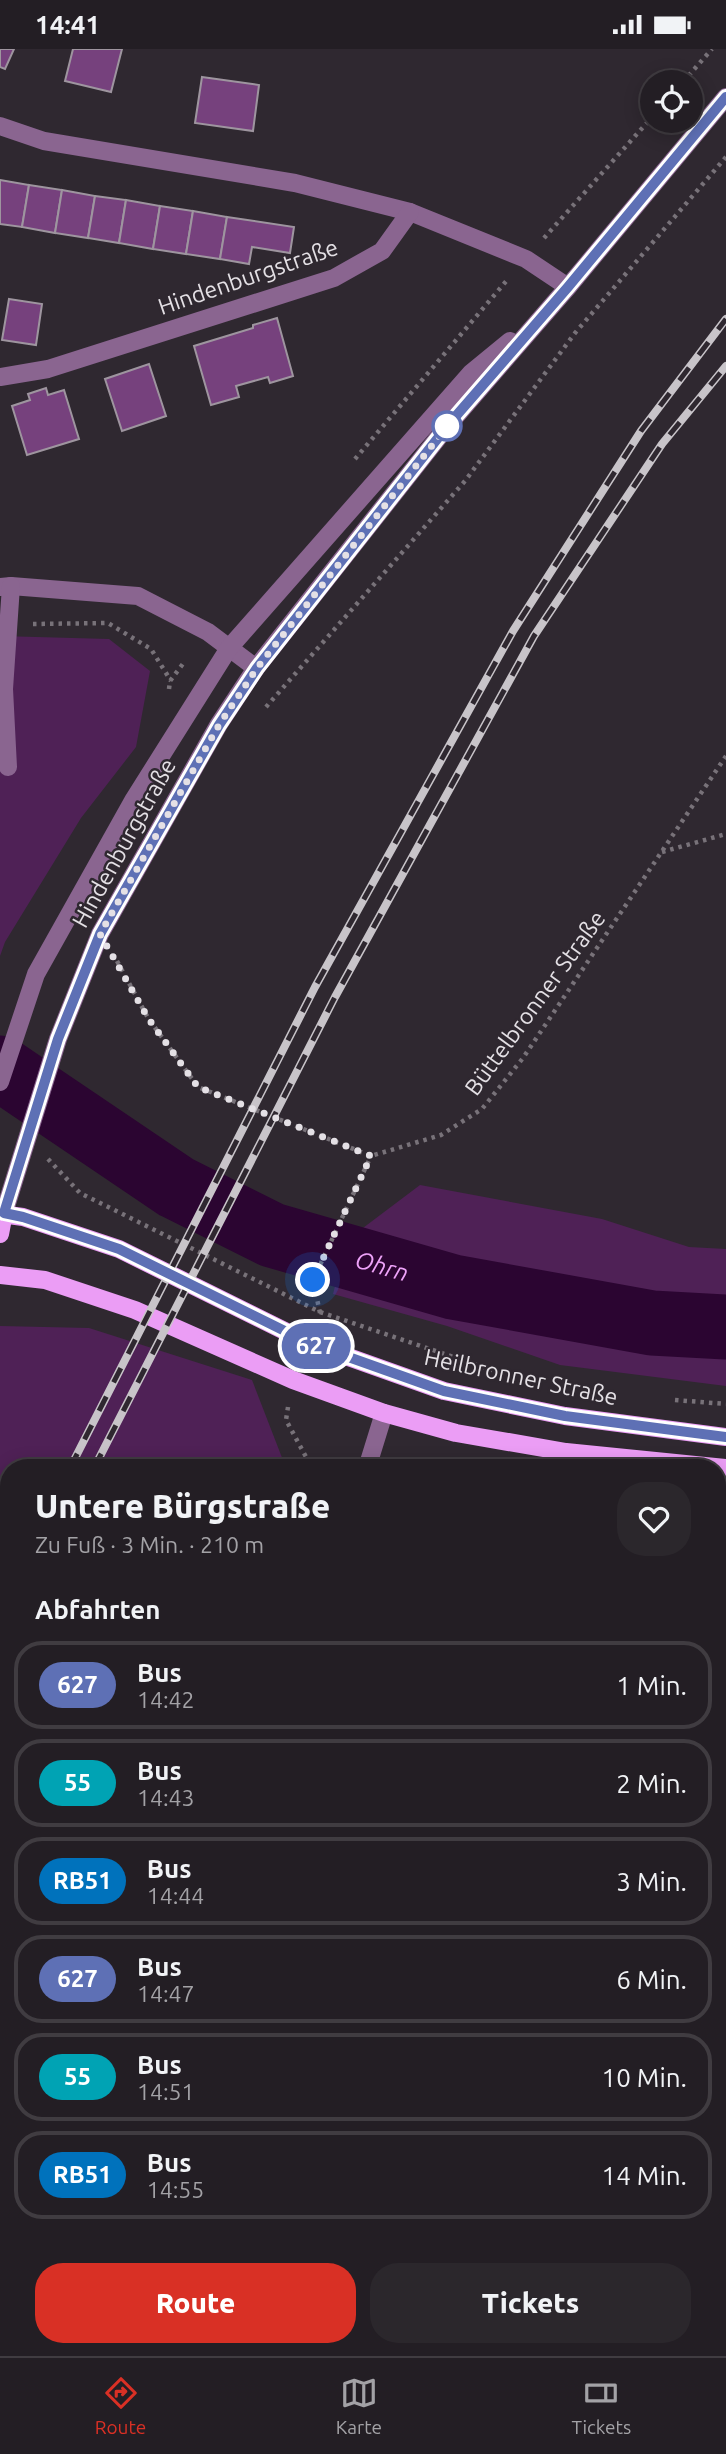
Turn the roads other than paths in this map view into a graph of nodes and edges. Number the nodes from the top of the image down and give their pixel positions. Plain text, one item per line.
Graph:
1 (726, 97) edge
2 (0, 126) edge
3 (410, 212) junction
4 (568, 287) junction
5 (548, 310) junction
6 (0, 377) edge
7 (6, 587) edge
8 (229, 648) junction
9 (257, 668) junction
10 (8, 767) dead end
11 (0, 1082) edge
12 (2, 1213) edge
13 (0, 1234) edge
14 (0, 1275) edge
15 (384, 1413) junction
16 (726, 1437) edge
17 (370, 1459) edge
18 (641, 1459) edge

1 - 4 street, Hindenburgstraße
2 - 3 street
3 - 4 street
3 - 6 street, Hindenburgstraße
4 - 5 street, Hindenburgstraße
5 - 8 street, Hindenburgstraße
5 - 9 street, Hindenburgstraße
7 - 8 street
7 - 10 street
8 - 9 street
8 - 11 street, Hindenburgstraße
9 - 12 street, Hindenburgstraße
12 - 13 main road
12 - 16 main road, Heilbronner Straße
14 - 15 main road
15 - 17 street
15 - 18 main road

